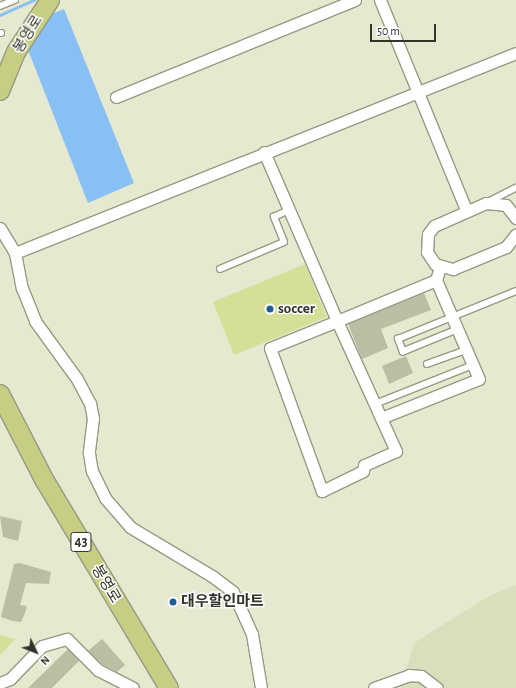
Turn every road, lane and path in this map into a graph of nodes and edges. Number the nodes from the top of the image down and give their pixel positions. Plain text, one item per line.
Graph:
1 (15, 0) edge
2 (50, 0) edge
3 (355, 0) edge
4 (380, 0) edge
5 (0, 6) edge
6 (516, 52) edge
7 (0, 91) edge
8 (416, 91) junction
9 (116, 97) dead end
10 (264, 152) junction
11 (516, 188) edge
12 (486, 203) junction
13 (289, 210) junction
14 (466, 210) junction
15 (516, 218) edge
16 (0, 228) edge
17 (515, 237) edge
18 (15, 253) junction
19 (440, 267) junction
20 (220, 269) dead end
21 (436, 280) junction
22 (516, 291) edge
23 (452, 317) junction
24 (337, 320) junction
25 (457, 330) junction
26 (466, 350) junction
27 (428, 364) dead end
28 (473, 365) junction
29 (0, 394) edge
30 (375, 404) junction
31 (381, 418) junction
32 (0, 683) edge
33 (133, 688) edge
34 (169, 688) edge
35 (261, 688) edge
36 (374, 688) edge
37 (437, 688) edge

1 - 5 lane
2 - 7 highway, 봉영로
3 - 9 street
4 - 8 street
6 - 8 street
8 - 10 street
8 - 14 street
10 - 13 street
10 - 18 street
11 - 12 lane
12 - 14 street
12 - 15 street
13 - 20 lane
13 - 24 street
14 - 19 street
16 - 18 street
17 - 19 street
18 - 35 street
19 - 21 street
21 - 23 street
21 - 24 street
22 - 23 lane
23 - 25 street
23 - 25 lane
24 - 30 street
24 - 31 street
25 - 26 street
26 - 27 lane
26 - 28 street
28 - 30 lane
28 - 31 street
29 - 34 highway, 봉영로 / 43
30 - 31 street
32 - 33 street
36 - 37 street

